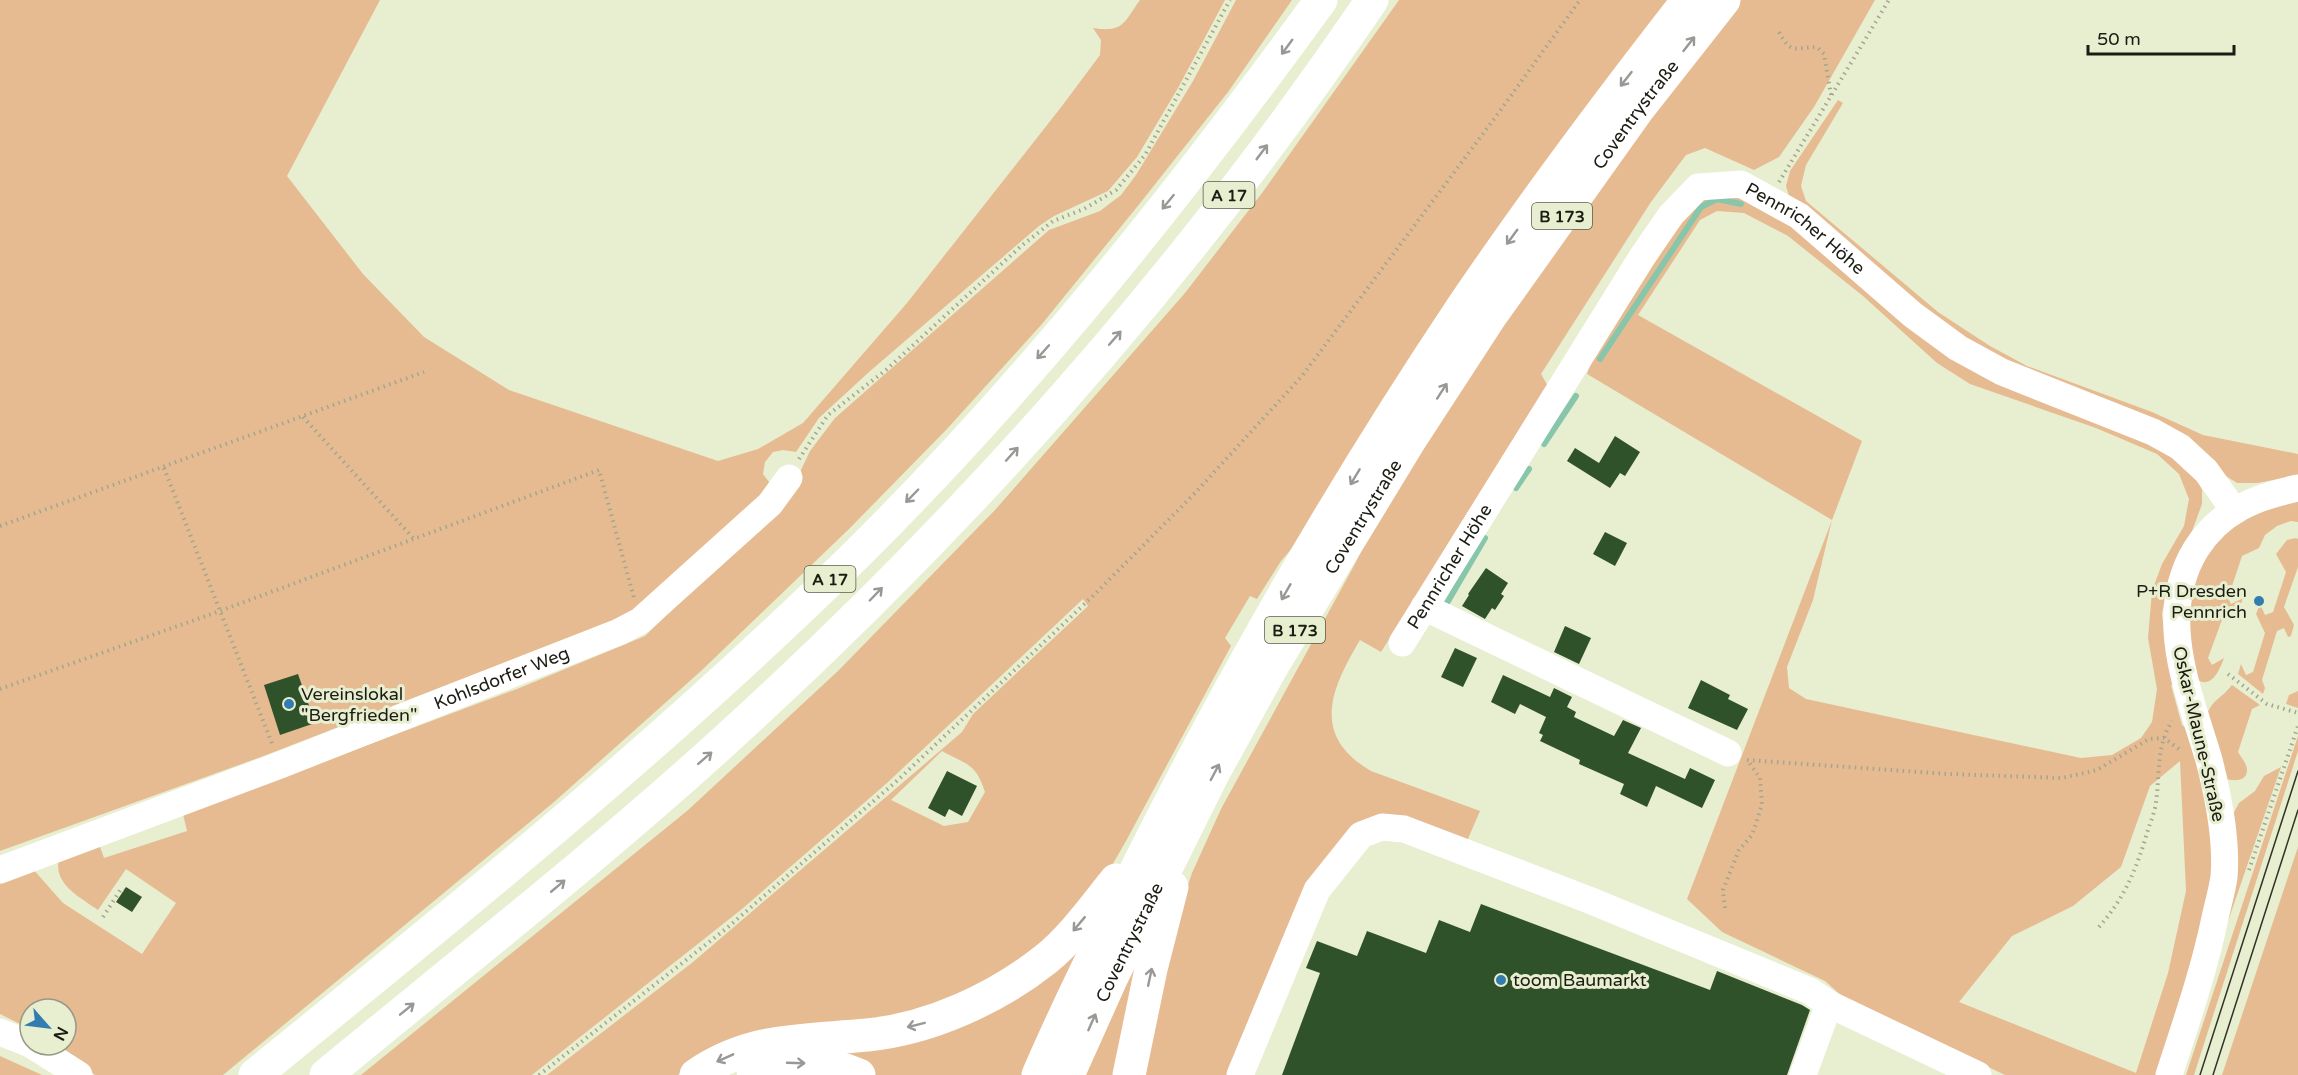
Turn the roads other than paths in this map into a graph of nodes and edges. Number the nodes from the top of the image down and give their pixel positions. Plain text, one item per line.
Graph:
1 (1321, 0) edge
2 (1372, 0) edge
3 (1688, 0) edge
4 (1724, 0) edge
5 (789, 478) road end
6 (2298, 488) edge
7 (2234, 510) junction
8 (1424, 607) junction
9 (1402, 644) dead end
10 (1738, 757) road end
11 (1188, 824) junction
12 (1156, 829) junction
13 (0, 870) edge
14 (1829, 1004) junction
15 (0, 1032) edge
16 (18, 1040) edge
17 (50, 1057) edge
18 (79, 1075) edge
19 (255, 1075) edge
20 (326, 1075) edge
21 (696, 1075) edge
22 (740, 1075) edge
23 (859, 1075) edge
24 (1038, 1075) edge
25 (1068, 1075) edge
26 (1129, 1075) edge
27 (1240, 1075) edge
28 (1803, 1075) edge
29 (1978, 1075) edge
30 (2169, 1075) edge

1 -> 19 highway, A 17
20 -> 2 highway, A 17
3 -> 12 highway, B 173
11 -> 4 highway, Coventrystraße / B 173
5 - 13 street, Kohlsdorfer Weg
6 - 7 street, Oskar-Maune-Straße
7 - 8 street, Pennricher Höhe
7 - 30 street, Oskar-Maune-Straße
8 - 9 street, Pennricher Höhe
8 - 10 street
25 -> 11 highway, Coventrystraße / B 173
26 -> 11 highway
12 -> 21 highway
12 - 24 highway, B 173
14 - 27 street
14 - 28 street
14 - 29 street
15 - 16 street
17 - 18 street
22 -> 23 highway

